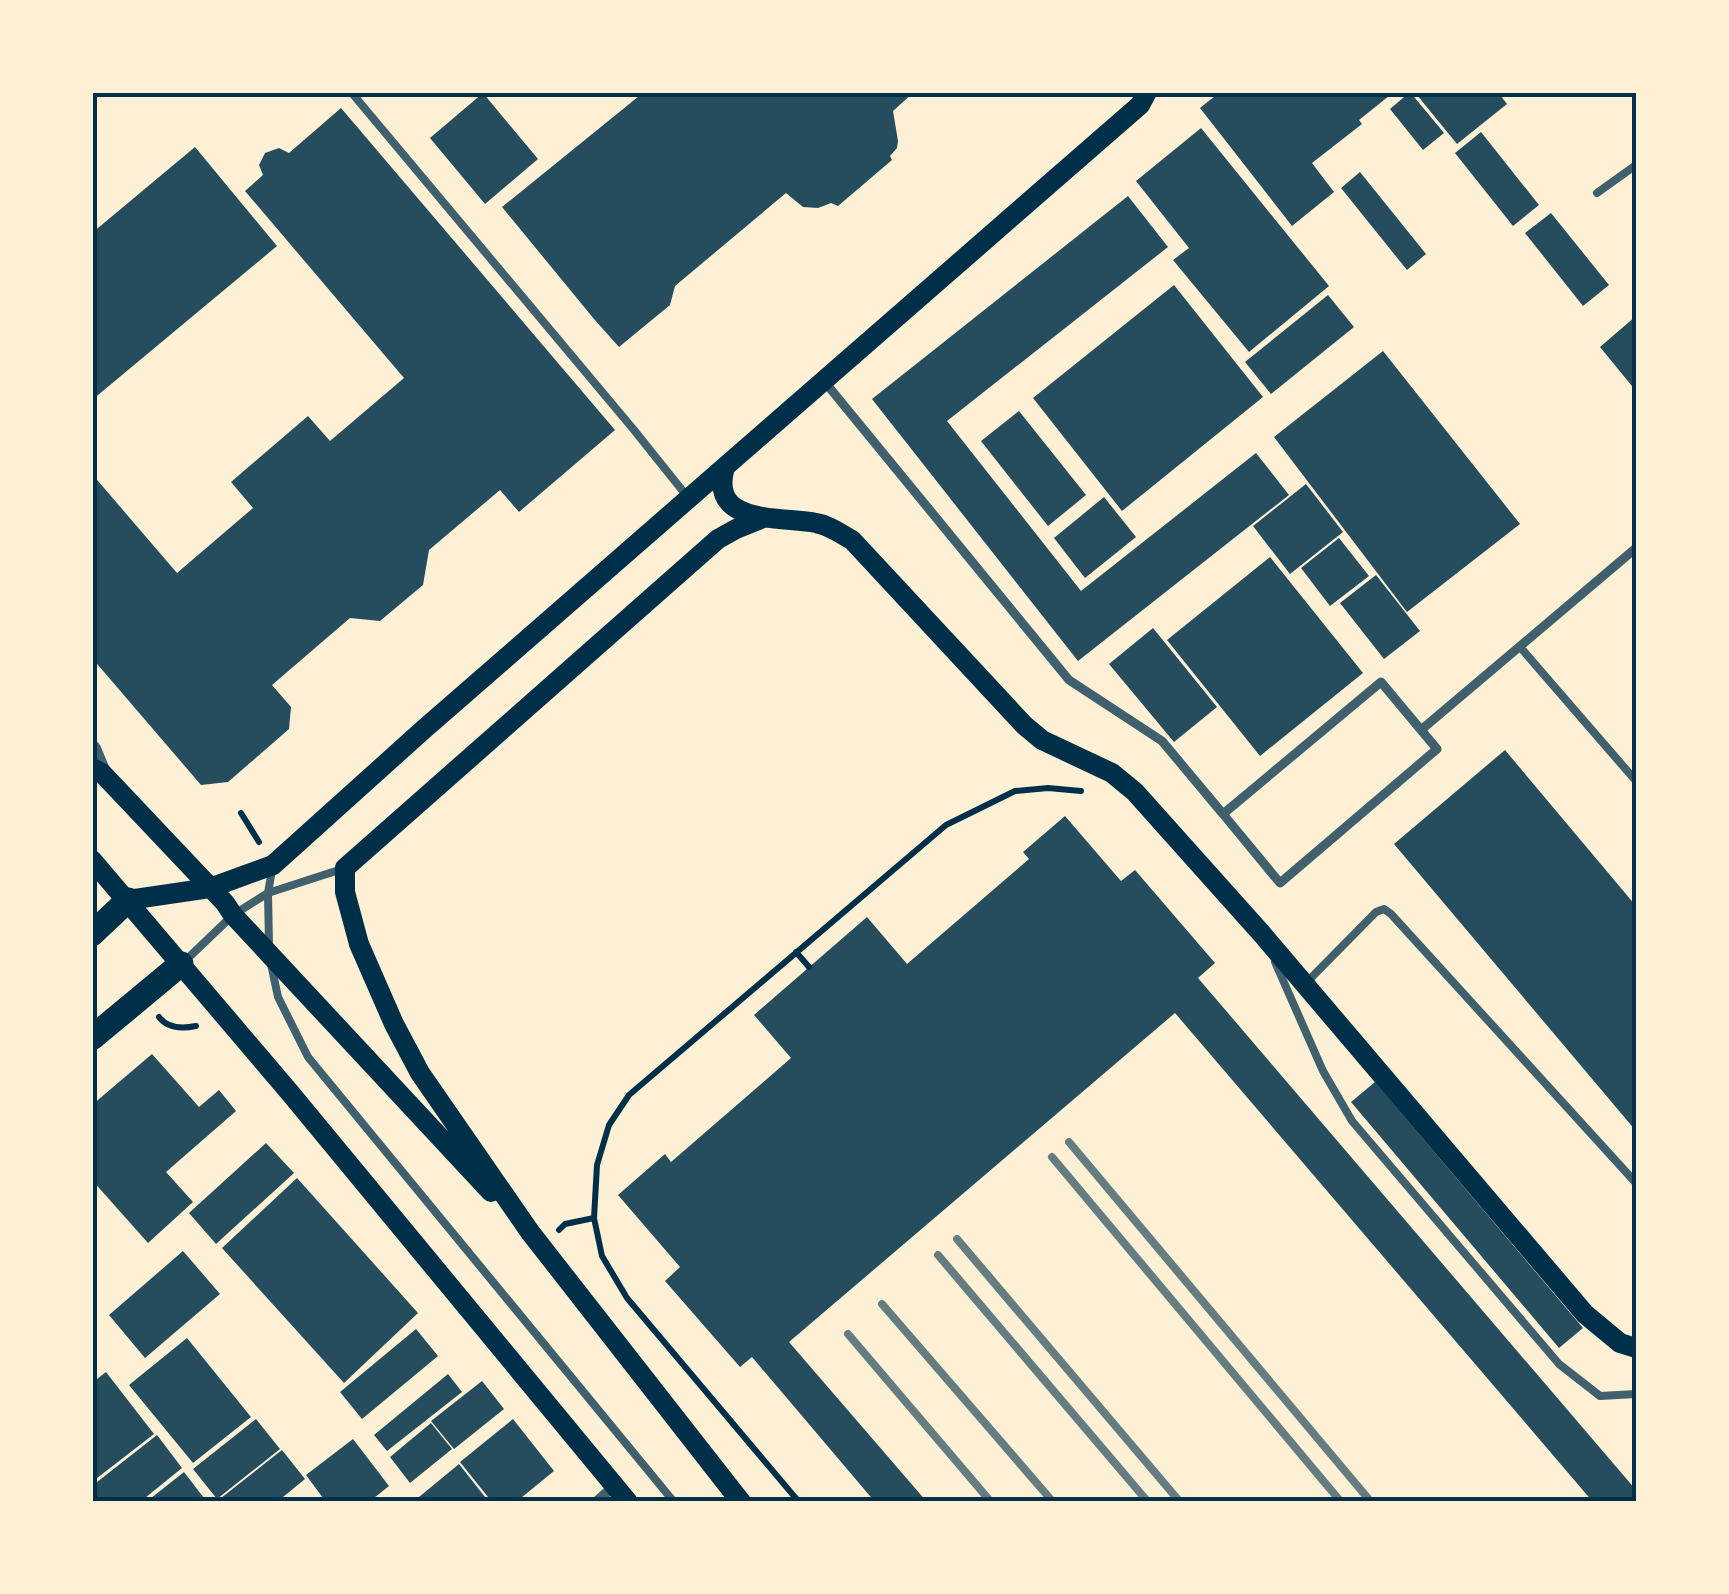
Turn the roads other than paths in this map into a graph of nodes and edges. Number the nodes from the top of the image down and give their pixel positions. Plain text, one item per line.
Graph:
1 (351, 92) edge
2 (1143, 99) edge
3 (1636, 166) edge
4 (1596, 192) dead end
5 (824, 381) junction
6 (725, 467) junction
7 (689, 498) junction
8 (764, 518) junction
9 (1636, 548) edge
10 (1520, 647) junction
11 (1421, 730) junction
12 (92, 749) edge
13 (97, 770) edge
14 (1636, 781) edge
15 (1223, 814) junction
16 (92, 860) edge
17 (273, 865) junction
18 (345, 868) junction
19 (210, 888) junction
20 (268, 893) junction
21 (128, 900) junction
22 (233, 915) junction
23 (92, 934) edge
24 (1262, 934) junction
25 (270, 954) junction
26 (182, 964) junction
27 (1305, 984) junction
28 (92, 1038) edge
29 (1636, 1183) edge
30 (530, 1232) junction
31 (1636, 1348) edge
32 (1636, 1394) edge
33 (621, 1494) edge
34 (596, 1502) edge
35 (674, 1502) edge
36 (741, 1502) edge

1 - 7 lane
2 - 5 main road
3 - 4 lane
5 - 6 main road
5 - 15 street
6 - 7 main road
6 - 8 main road
7 - 17 main road
8 - 18 main road
8 - 24 main road
9 - 10 street
10 - 11 street
10 - 14 lane
11 - 15 street
11 - 15 street
12 - 13 street
13 - 19 main road
16 - 21 main road
17 - 19 main road
17 - 20 lane
18 - 20 lane
18 - 30 main road
19 - 21 main road
19 - 22 main road
20 - 22 lane
20 - 25 lane
21 - 23 main road
21 - 26 main road
22 - 25 main road
22 - 26 lane
24 - 27 main road
24 - 32 lane
25 - 30 main road
25 - 35 lane
26 - 28 main road
26 - 33 main road
27 - 29 lane
27 - 31 main road
30 - 36 main road
33 - 34 street

